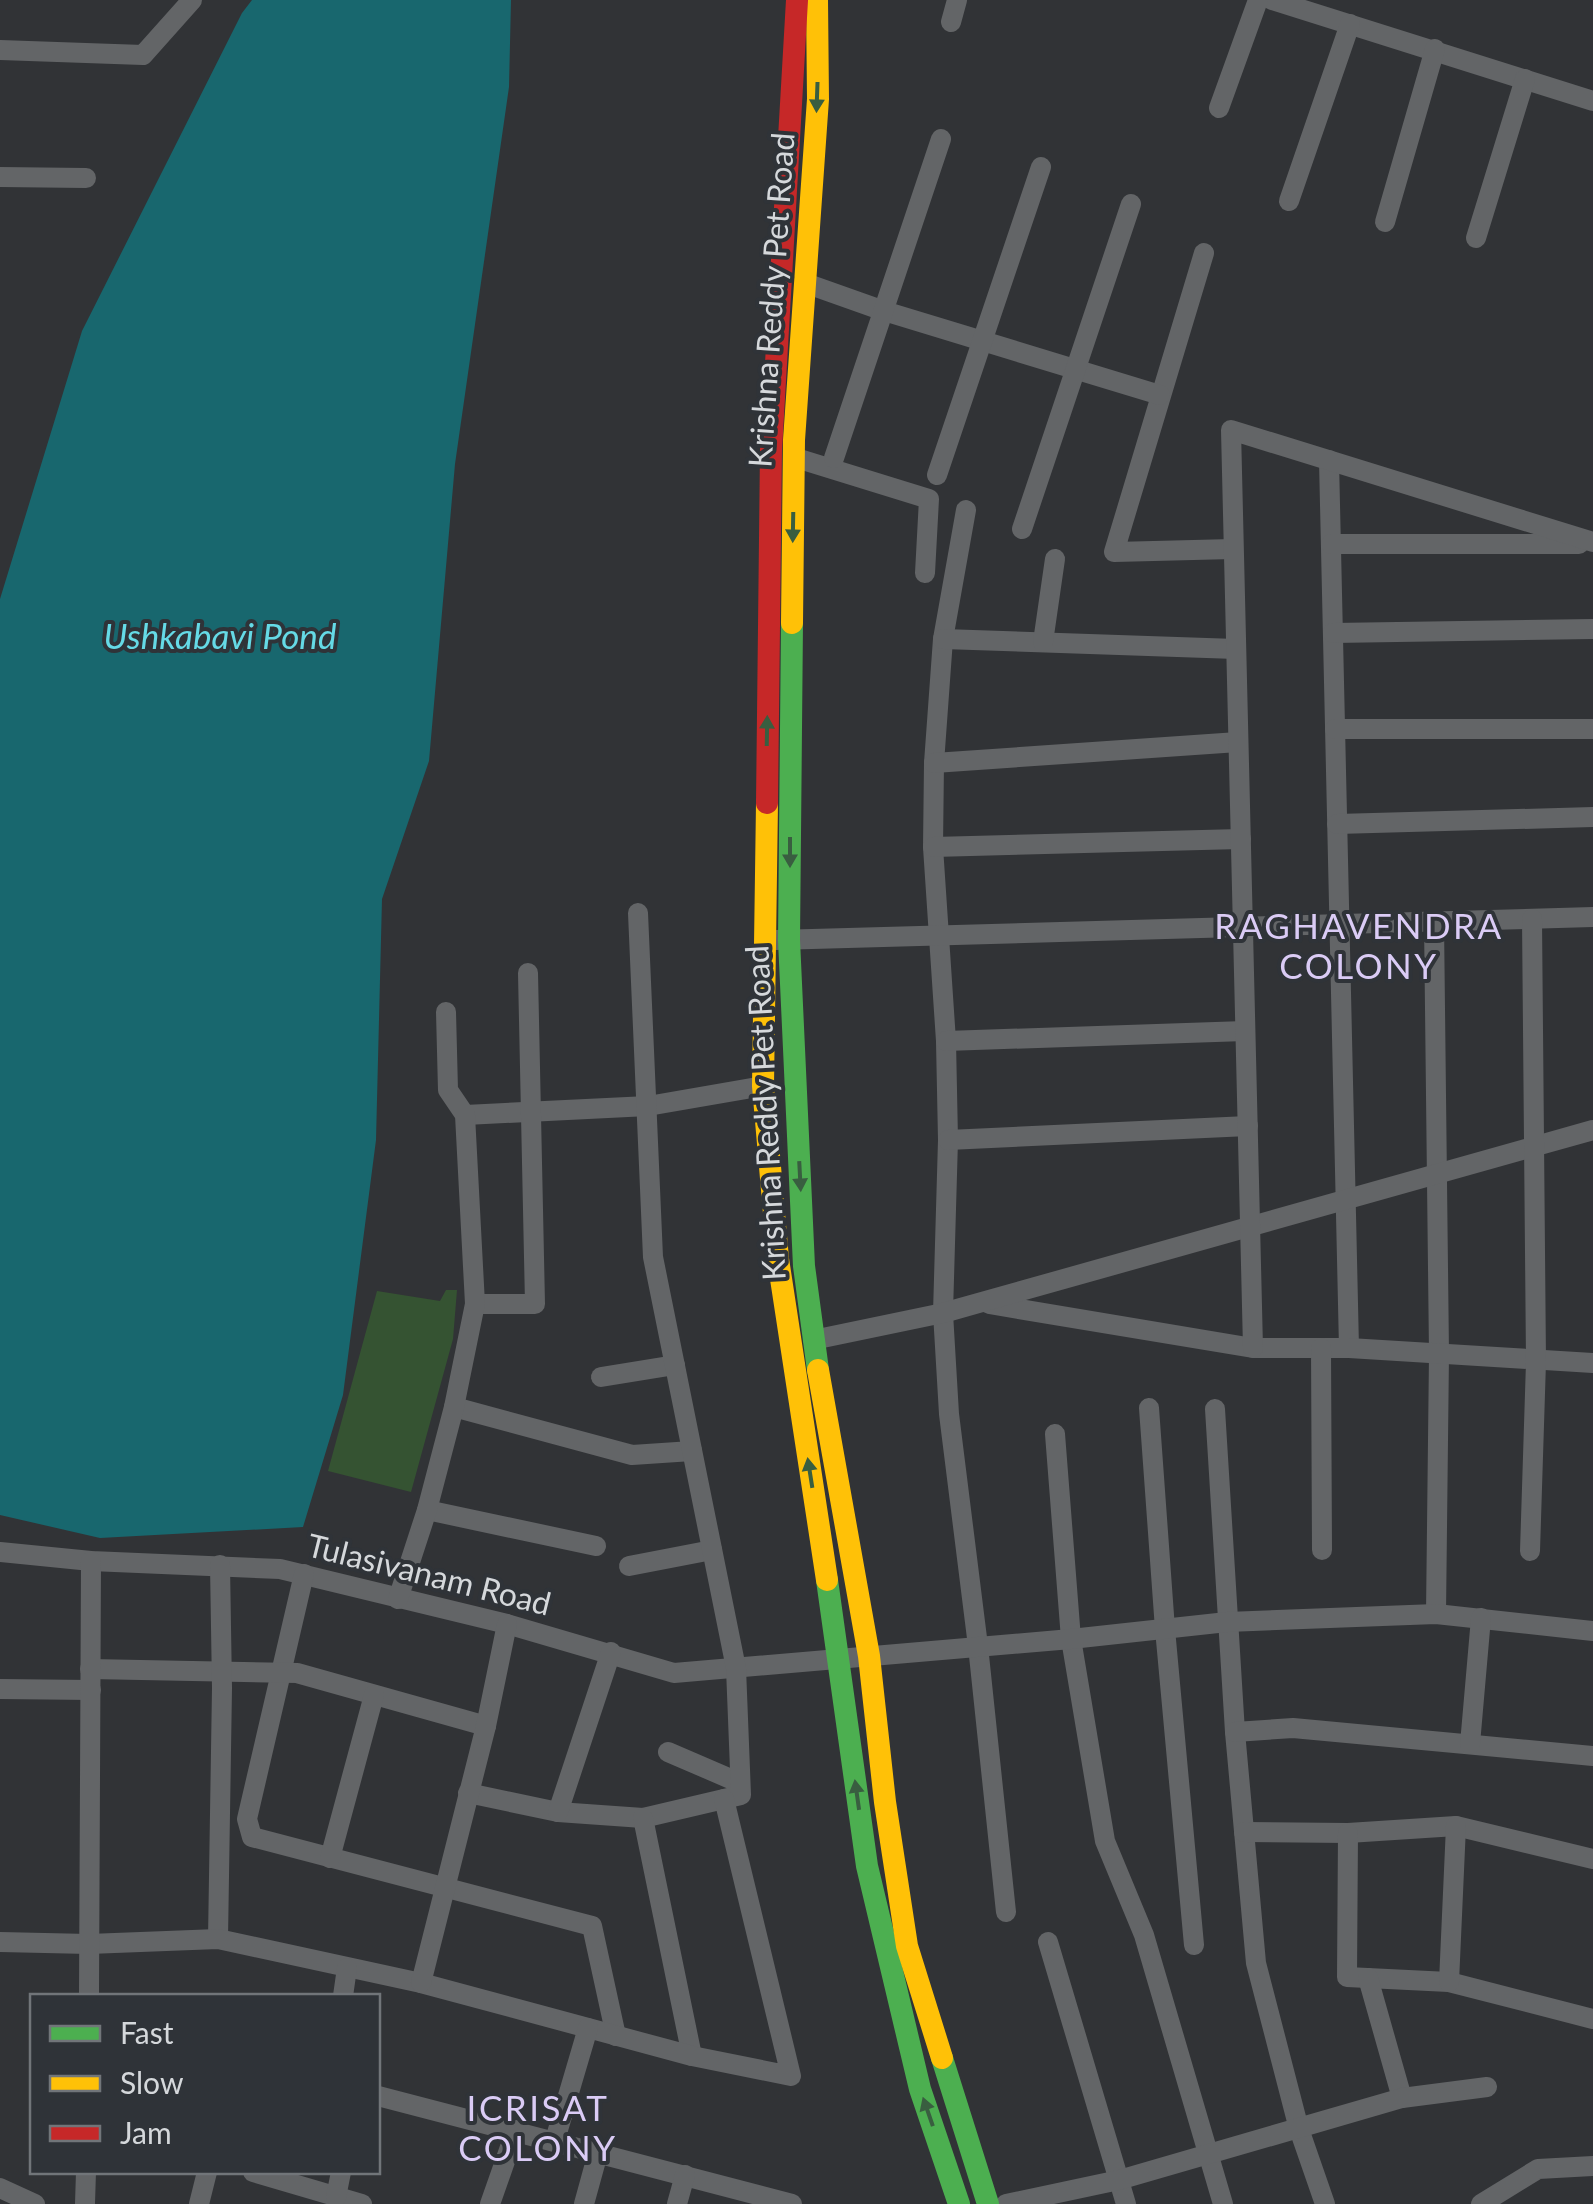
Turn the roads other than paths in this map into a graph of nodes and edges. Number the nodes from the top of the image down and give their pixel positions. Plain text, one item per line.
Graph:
1 (192, 0) edge
2 (797, 0) edge
3 (817, 0) edge
4 (957, 0) edge
5 (1258, 0) edge
6 (1272, 0) edge
7 (951, 22) dead end
8 (1350, 24) junction
9 (1435, 49) junction
10 (0, 50) edge
11 (1524, 80) junction
12 (1593, 101) edge
13 (1219, 108) dead end
14 (941, 139) dead end
15 (1041, 167) dead end
16 (0, 177) edge
17 (86, 178) dead end
18 (1290, 201) dead end
19 (1131, 204) dead end
20 (1385, 222) dead end
21 (1476, 238) dead end
22 (1204, 253) dead end
23 (805, 283) junction
24 (884, 310) junction
25 (982, 341) junction
26 (1076, 370) junction
27 (1160, 395) junction
28 (793, 457) junction
29 (834, 458) dead end
30 (1329, 460) junction
31 (937, 475) dead end
32 (966, 510) dead end
33 (1022, 528) dead end
34 (1593, 543) edge
35 (1330, 544) junction
36 (1234, 549) junction
37 (1055, 559) dead end
38 (924, 573) dead end
39 (1593, 630) edge
40 (1333, 632) junction
41 (943, 639) junction
42 (1043, 642) junction
43 (1236, 649) junction
44 (1335, 729) junction
45 (1593, 729) edge
46 (1238, 742) junction
47 (934, 763) junction
48 (1593, 817) edge
49 (1337, 824) junction
50 (1241, 839) junction
51 (933, 847) junction
52 (638, 913) dead end
53 (1593, 917) edge
54 (1532, 919) junction
55 (1434, 922) junction
56 (1340, 924) junction
57 (1243, 927) junction
58 (938, 936) junction
59 (789, 940) junction
60 (764, 941) junction
61 (528, 973) dead end
62 (446, 1012) dead end
63 (1245, 1032) junction
64 (946, 1041) junction
65 (763, 1086) junction
66 (648, 1106) junction
67 (530, 1112) junction
68 (465, 1115) junction
69 (1248, 1126) junction
70 (1593, 1130) edge
71 (948, 1140) junction
72 (1534, 1147) junction
73 (1438, 1174) junction
74 (1346, 1200) junction
75 (1250, 1227) junction
76 (982, 1303) junction
77 (475, 1304) junction
78 (943, 1314) junction
79 (812, 1340) junction
80 (1253, 1348) junction
81 (1321, 1348) junction
82 (1349, 1348) junction
83 (1439, 1354) junction
84 (1536, 1362) junction
85 (1593, 1363) edge
86 (675, 1365) junction
87 (601, 1377) dead end
88 (454, 1407) junction
89 (1149, 1408) dead end
90 (1215, 1409) dead end
91 (1055, 1434) dead end
92 (692, 1451) junction
93 (427, 1510) junction
94 (596, 1546) dead end
95 (712, 1550) junction
96 (1322, 1550) dead end
97 (1530, 1551) dead end
98 (0, 1552) edge
99 (91, 1561) junction
100 (220, 1565) junction
101 (629, 1566) dead end
102 (304, 1574) junction
103 (398, 1600) junction
104 (1436, 1614) junction
105 (1480, 1618) junction
106 (1228, 1622) junction
107 (508, 1624) junction
108 (1165, 1629) junction
109 (1593, 1632) edge
110 (1072, 1639) junction
111 (978, 1646) junction
112 (611, 1652) junction
113 (869, 1656) junction
114 (839, 1658) junction
115 (736, 1668) junction
116 (222, 1672) junction
117 (279, 1673) junction
118 (91, 1680) junction
119 (0, 1689) edge
120 (374, 1695) junction
121 (486, 1726) junction
122 (1234, 1732) junction
123 (1470, 1744) junction
124 (668, 1752) dead end
125 (1593, 1756) edge
126 (740, 1783) junction
127 (468, 1793) junction
128 (724, 1798) junction
129 (558, 1812) junction
130 (643, 1818) junction
131 (1456, 1826) junction
132 (1244, 1832) junction
133 (1348, 1833) junction
134 (330, 1858) junction
135 (1593, 1859) edge
136 (444, 1888) junction
137 (1006, 1912) dead end
138 (218, 1939) junction
139 (0, 1942) edge
140 (1048, 1942) dead end
141 (89, 1944) junction
142 (1194, 1945) dead end
143 (347, 1968) junction
144 (1368, 1978) junction
145 (1449, 1982) junction
146 (421, 1983) junction
147 (88, 1994) edge
148 (343, 1994) edge
149 (1593, 2019) edge
150 (588, 2028) junction
151 (616, 2036) junction
152 (692, 2056) junction
153 (1486, 2087) dead end
154 (380, 2096) edge
155 (1402, 2098) junction
156 (1299, 2129) junction
157 (516, 2130) junction
158 (554, 2140) junction
159 (598, 2154) junction
160 (1208, 2155) junction
161 (1593, 2166) edge
162 (86, 2174) edge
163 (206, 2174) edge
164 (257, 2174) edge
165 (341, 2174) edge
166 (685, 2175) junction
167 (1119, 2180) junction
168 (0, 2188) edge
169 (294, 2194) edge
170 (336, 2196) junction
171 (80, 2203) edge
172 (36, 2204) edge
173 (199, 2204) edge
174 (362, 2204) edge
175 (490, 2204) edge
176 (584, 2204) edge
177 (677, 2204) edge
178 (792, 2204) edge
179 (958, 2204) edge
180 (988, 2204) edge
181 (1006, 2204) edge
182 (1126, 2204) edge
183 (1222, 2204) edge
184 (1325, 2204) edge
185 (1481, 2204) edge

1 - 10 street
60 -> 2 main road, Krishna Reddy Pet Road
3 -> 23 main road, Krishna Reddy Pet Road
4 - 7 street
5 - 13 street
6 - 8 street
8 - 9 street
8 - 18 street
9 - 11 street
9 - 20 street
11 - 12 street
11 - 21 street
14 - 24 street
15 - 25 street
16 - 17 street
19 - 26 street
22 - 27 street
23 - 24 street
23 - 28 main road, Krishna Reddy Pet Road
24 - 25 street
24 - 29 street
25 - 26 street
25 - 31 street
26 - 27 street
26 - 33 street
27 - 36 street
28 - 38 street
28 -> 59 main road, Krishna Reddy Pet Road
30 - 34 street
30 - 35 street
30 - 36 street
32 - 41 street
34 - 35 street
35 - 40 street
36 - 43 street
37 - 42 street
39 - 40 street
40 - 44 street
41 - 42 street
41 - 47 street
42 - 43 street
43 - 46 street
44 - 45 street
44 - 49 street
46 - 47 street
46 - 50 street
47 - 51 street
48 - 49 street
49 - 56 street
50 - 51 street
50 - 57 street
51 - 58 street
52 - 66 street
53 - 54 street
54 - 55 street
54 - 72 street
55 - 56 street
55 - 73 street
56 - 57 street
56 - 74 street
57 - 58 street
57 - 63 street
58 - 59 street
58 - 64 street
59 - 60 street
59 -> 79 main road, Krishna Reddy Pet Road
60 - 65 main road, Krishna Reddy Pet Road
61 - 67 street
62 - 68 street
63 - 64 street
63 - 69 street
64 - 71 street
65 - 66 street
114 -> 65 main road, Krishna Reddy Pet Road
66 - 67 street
66 - 86 street
67 - 68 street
67 - 77 street
68 - 77 street
69 - 71 street
69 - 75 street
70 - 72 street
71 - 78 street
72 - 73 street
72 - 84 street
73 - 74 street
73 - 83 street
74 - 75 street
74 - 82 street
75 - 76 street
75 - 80 street
76 - 78 street
76 - 80 street
77 - 88 street
78 - 79 street
78 - 111 street
79 - 113 main road, Krishna Reddy Pet Road
80 - 81 street
81 - 82 street
81 - 96 street
82 - 83 street
83 - 84 street
83 - 104 street
84 - 85 street
84 - 97 street
86 - 87 street
86 - 92 street
88 - 92 street
88 - 93 street
89 - 108 street
90 - 106 street
91 - 110 street
92 - 95 street
93 - 94 street
93 - 103 street
95 - 101 street
95 - 115 street
98 - 99 street, Tulasivanam Road
99 - 100 street, Tulasivanam Road
99 - 118 street
100 - 102 street, Tulasivanam Road
100 - 116 street
102 - 103 street, Tulasivanam Road
102 - 117 street
103 - 107 street, Tulasivanam Road
104 - 105 street, Tulasivanam Road
104 - 106 street, Tulasivanam Road
105 - 109 street, Tulasivanam Road
105 - 123 street
106 - 108 street, Tulasivanam Road
106 - 122 street
107 - 112 street, Tulasivanam Road
107 - 121 street
108 - 110 street, Tulasivanam Road
108 - 142 street
110 - 111 street, Tulasivanam Road
110 - 160 street
111 - 113 street, Tulasivanam Road
111 - 137 street
112 - 115 street, Tulasivanam Road
112 - 129 street
113 - 114 street, Tulasivanam Road
113 - 180 main road, Krishna Reddy Pet Road
114 - 115 street, Tulasivanam Road
179 -> 114 main road, Krishna Reddy Pet Road
115 - 126 street
116 - 117 street
116 - 118 street
116 - 138 street
117 - 120 street
117 - 134 street
118 - 119 street
118 - 141 street
120 - 121 street
120 - 134 street
121 - 127 street
122 - 123 street
122 - 132 street
123 - 125 street
124 - 126 street
126 - 128 street
127 - 129 street
127 - 136 street
128 - 130 street
128 - 152 street
129 - 130 street
130 - 152 street
131 - 133 street
131 - 135 street
131 - 145 street
132 - 133 street
132 - 156 street
133 - 144 street
134 - 136 street
136 - 146 street
136 - 151 street
138 - 141 street
138 - 143 street
139 - 141 street
140 - 167 street
141 - 147 street
143 - 146 street
143 - 148 street
144 - 145 street
144 - 155 street
145 - 149 street
146 - 150 street
150 - 151 street
150 - 158 street
151 - 152 street
153 - 155 street
154 - 157 street
155 - 156 street
156 - 160 street
156 - 184 street
157 - 158 street
157 - 175 street
158 - 159 street
159 - 166 street
159 - 176 street
160 - 167 street
160 - 183 street
161 - 185 street
162 - 171 street
163 - 173 street
164 - 169 street
165 - 170 street
166 - 177 street
166 - 178 street
167 - 181 street
167 - 182 street
168 - 172 street
169 - 170 street
170 - 174 street

